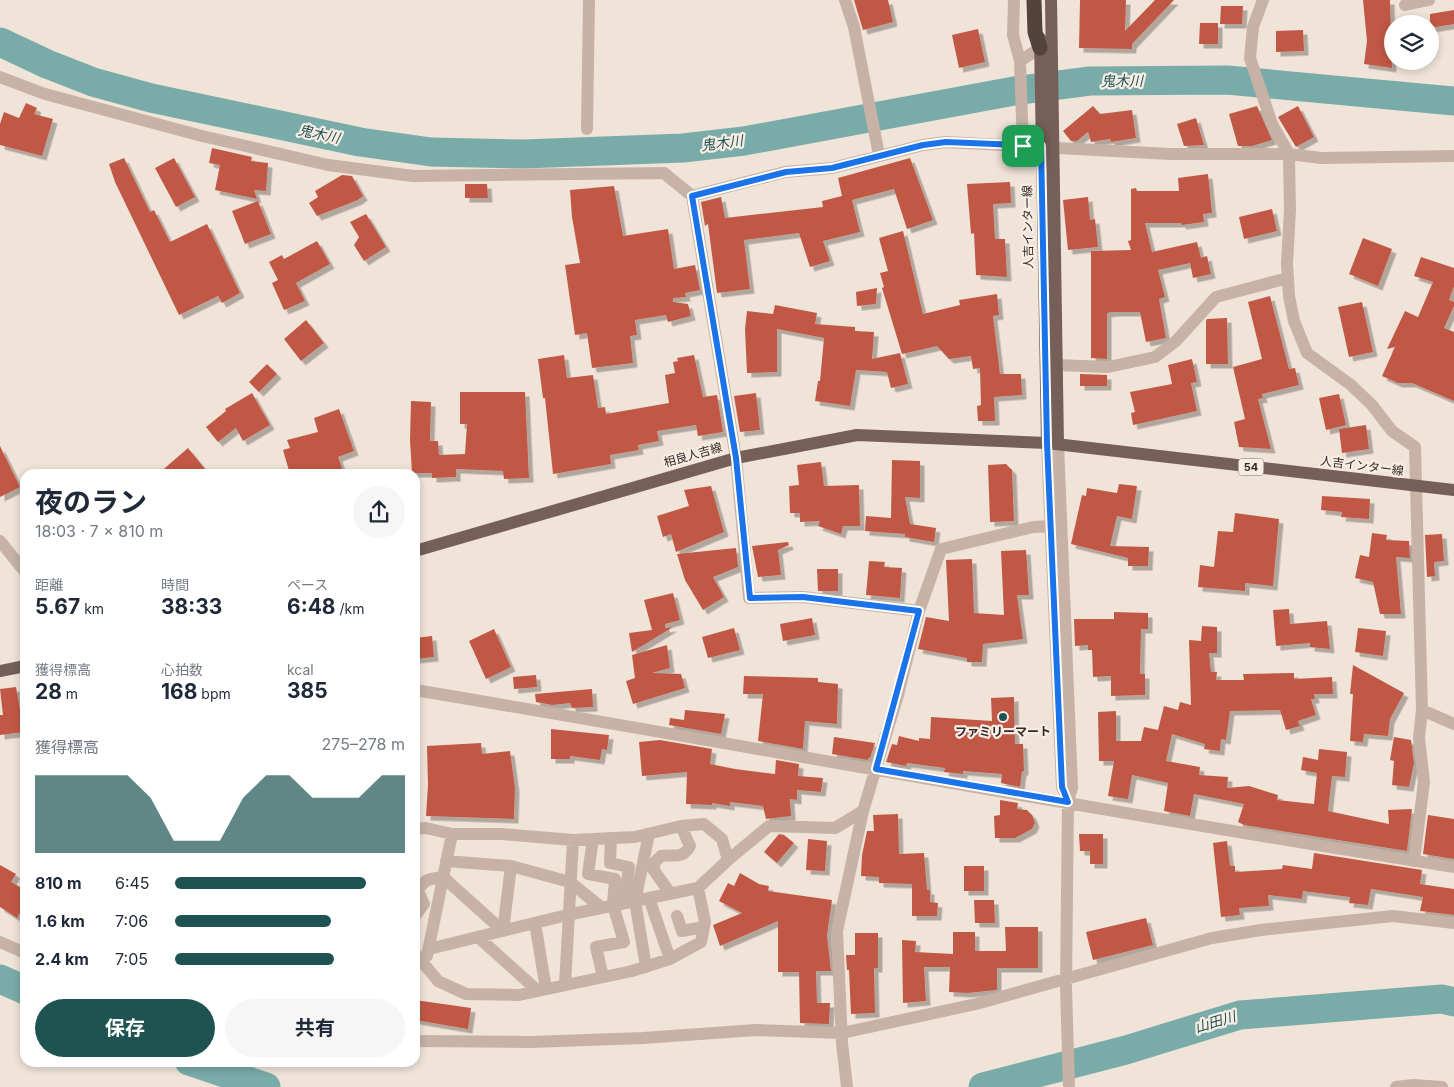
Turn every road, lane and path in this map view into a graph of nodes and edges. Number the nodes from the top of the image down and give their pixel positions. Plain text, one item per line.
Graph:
1 (589, 0) edge
2 (845, 0) edge
3 (1014, 0) edge
4 (1034, 0) edge
5 (1040, 0) edge
6 (1051, 0) edge
7 (1263, 0) edge
8 (1428, 0) edge
9 (1405, 5) dead end
10 (1045, 48) junction
11 (1020, 61) junction
12 (0, 77) edge
13 (587, 129) dead end
14 (1023, 146) junction
15 (1047, 147) junction
16 (1289, 154) junction
17 (879, 155) junction
18 (1454, 156) edge
19 (692, 196) junction
20 (1288, 278) junction
21 (1056, 365) junction
22 (1052, 443) junction
23 (736, 458) junction
24 (1416, 486) junction
25 (1454, 490) edge
26 (1052, 526) junction
27 (0, 541) edge
28 (420, 550) edge
29 (20, 566) edge
30 (919, 611) junction
31 (20, 667) edge
32 (0, 671) edge
33 (420, 691) edge
34 (1422, 710) junction
35 (1454, 724) edge
36 (876, 769) junction
37 (1068, 802) junction
38 (863, 810) junction
39 (681, 826) junction
40 (420, 829) edge
41 (452, 834) junction
42 (649, 834) junction
43 (611, 838) junction
44 (593, 839) junction
45 (573, 840) junction
46 (728, 860) junction
47 (446, 861) junction
48 (1414, 861) junction
49 (511, 866) junction
50 (1454, 867) edge
51 (443, 876) junction
52 (570, 882) junction
53 (420, 885) edge
54 (698, 888) junction
55 (670, 893) junction
56 (420, 895) edge
57 (649, 898) junction
58 (618, 904) junction
59 (420, 909) edge
60 (567, 915) junction
61 (677, 916) dead end
62 (535, 923) junction
63 (1454, 923) edge
64 (704, 927) junction
65 (503, 931) junction
66 (478, 937) junction
67 (0, 942) edge
68 (429, 949) junction
69 (20, 951) edge
70 (420, 958) edge
71 (670, 959) junction
72 (426, 964) junction
73 (646, 967) junction
74 (603, 977) junction
75 (1066, 982) junction
76 (565, 985) junction
77 (542, 990) junction
78 (842, 1038) junction
79 (420, 1041) edge
80 (847, 1087) edge
81 (1069, 1087) edge
82 (1396, 1087) edge
83 (1442, 1087) edge

1 - 13 street
2 - 17 street
3 - 11 street
4 - 10 highway
5 - 10 main road, 人吉インター線
6 - 10 main road, 人吉インター線
7 - 16 street
8 - 9 street
10 - 11 street
10 - 15 main road, 人吉インター線
11 - 14 street
12 - 19 street
14 - 15 street
14 - 17 street
15 - 16 street
15 - 21 main road, 人吉インター線
15 - 22 main road, 人吉インター線
16 - 18 street
16 - 20 street
17 - 19 street
19 - 23 street
20 - 21 street
20 - 24 street
21 - 22 main road, 人吉インター線
22 - 23 main road, 相良人吉線
22 - 24 main road, 人吉インター線 / 54
22 - 26 street
22 - 37 street
23 - 28 main road, 相良人吉線
23 - 30 street
24 - 25 main road, 人吉インター線 / 54
24 - 34 street
26 - 30 street
26 - 37 street
27 - 29 street
30 - 36 street
31 - 32 main road
33 - 36 street
34 - 35 street
34 - 48 street
36 - 37 street
36 - 38 street
37 - 48 street
37 - 75 street
38 - 46 street
38 - 78 street
39 - 42 street
39 - 46 street
39 - 55 street
40 - 41 street
41 - 45 street
41 - 47 street
42 - 43 street
42 - 58 street
43 - 44 street
43 - 58 street
44 - 45 street
44 - 58 street
45 - 52 street
46 - 54 street
47 - 49 street
47 - 51 street
48 - 50 street
49 - 52 street
49 - 65 street
51 - 53 street
51 - 65 street
51 - 68 street
52 - 58 street
52 - 60 street
54 - 55 street
54 - 64 street
55 - 57 street
56 - 59 street
57 - 58 street
57 - 71 street
58 - 60 street
58 - 73 street
58 - 74 street
60 - 62 street
60 - 76 street
61 - 64 street
62 - 65 street
62 - 77 street
63 - 75 street
64 - 71 street
65 - 66 street
66 - 68 street
66 - 77 street
67 - 69 street
68 - 72 street
70 - 72 street
71 - 73 street
72 - 77 street
73 - 74 street
74 - 76 street
75 - 78 street
75 - 81 street
76 - 77 street
78 - 79 street
78 - 80 street
82 - 83 street

